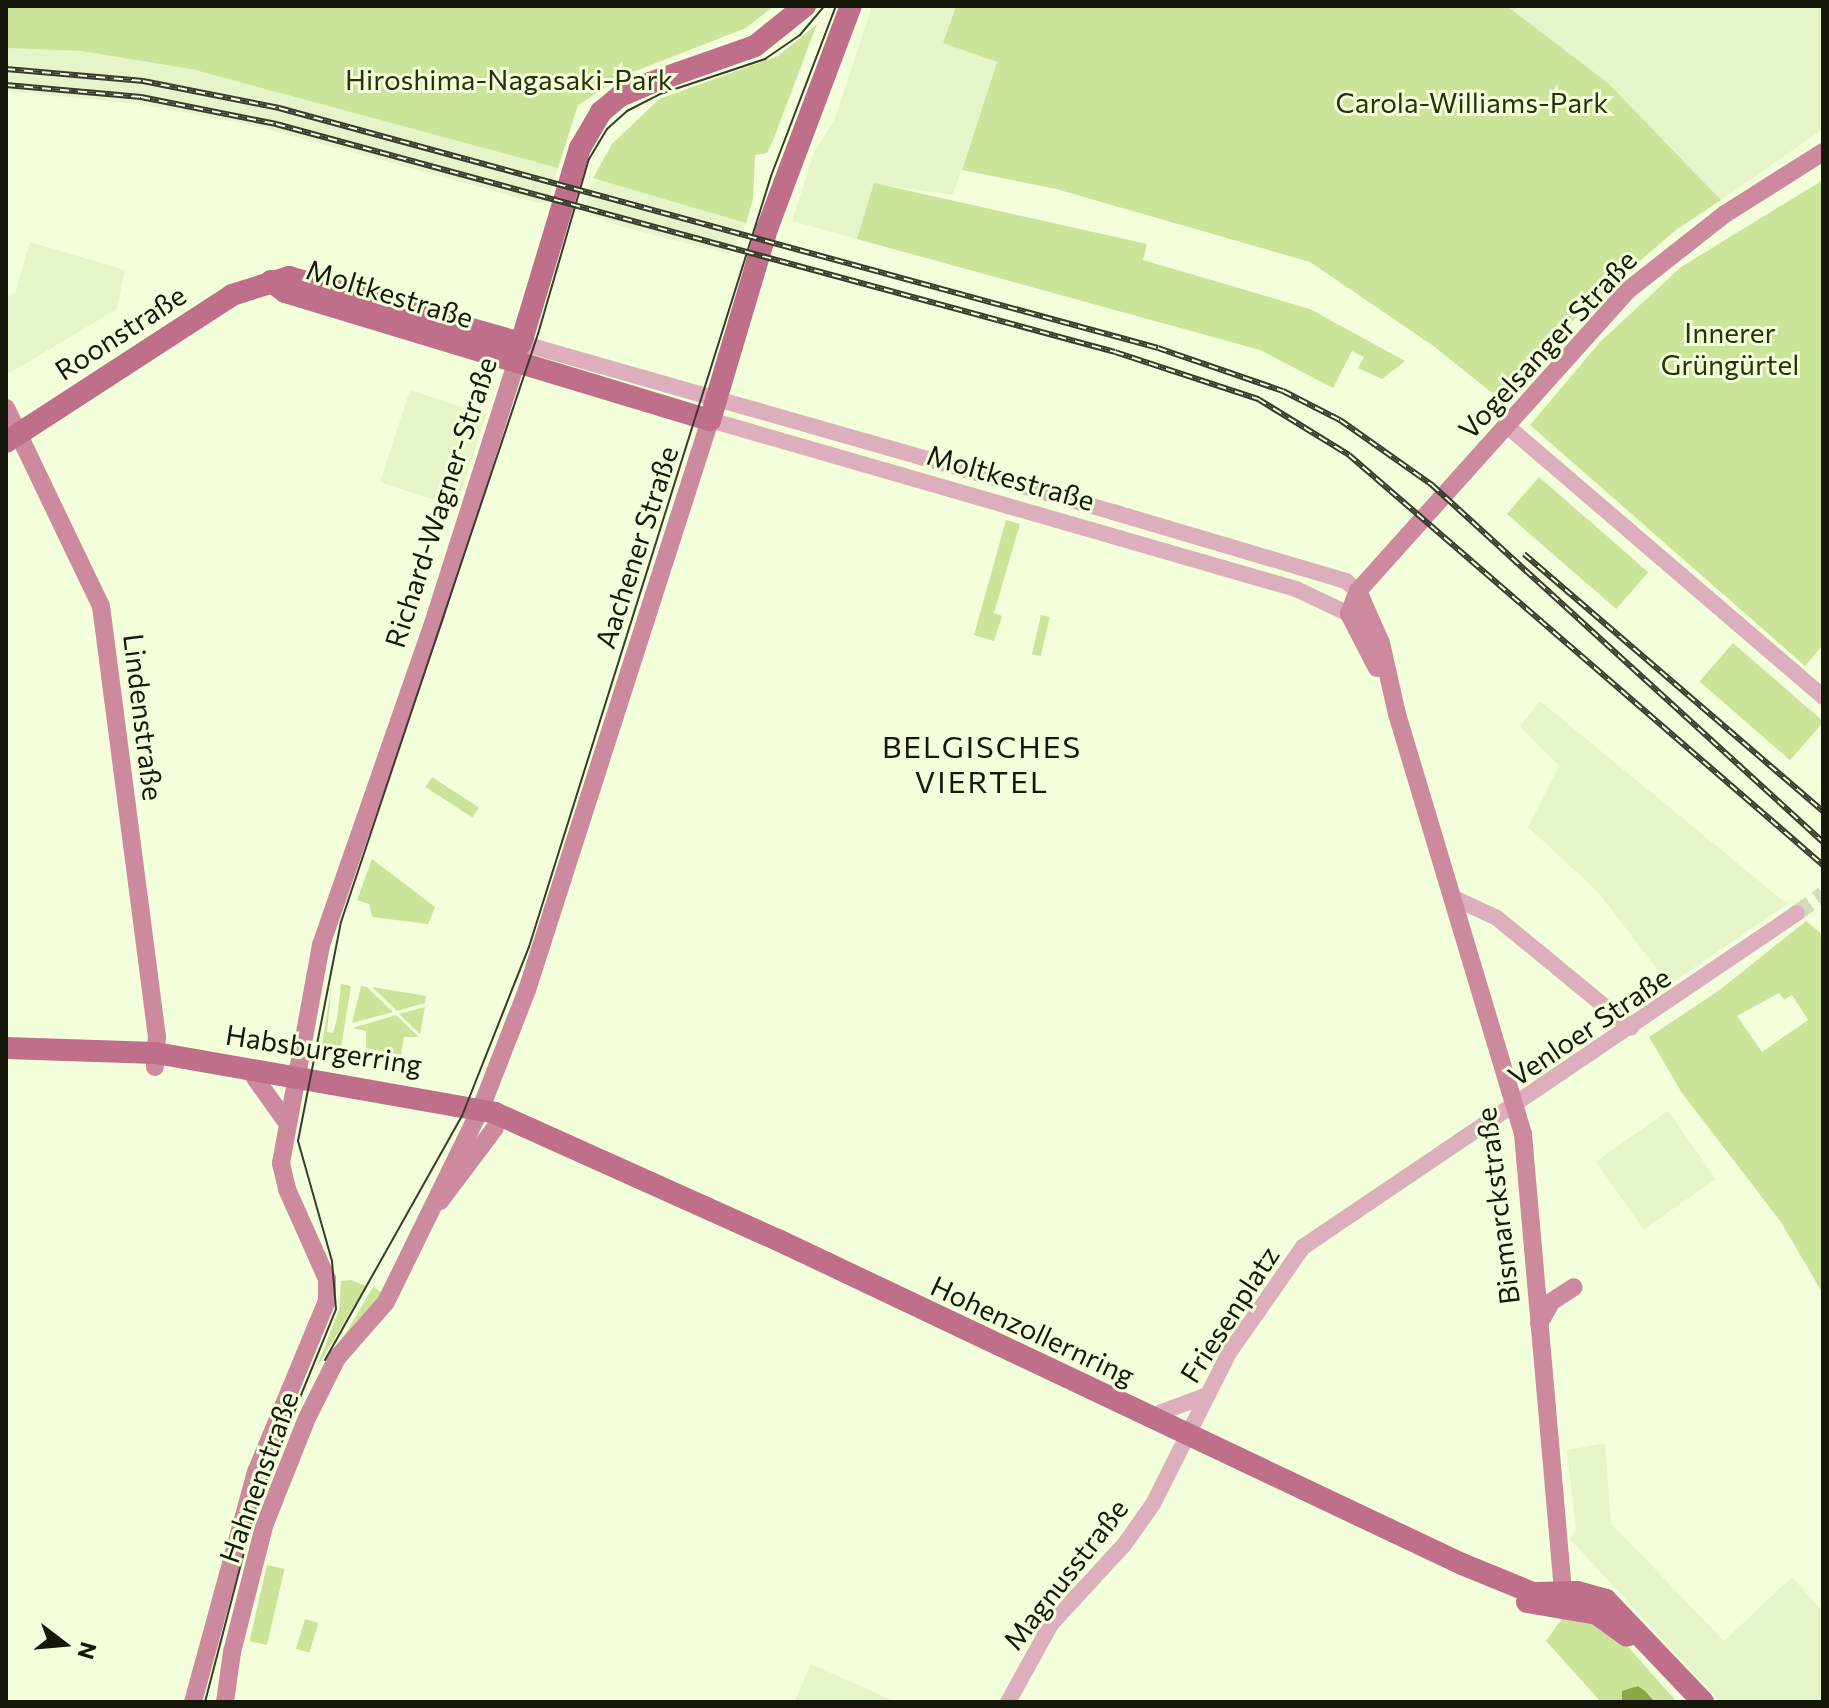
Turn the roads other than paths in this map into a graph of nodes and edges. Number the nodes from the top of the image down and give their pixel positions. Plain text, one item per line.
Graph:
1 (851, 6) edge
2 (799, 13) edge
3 (1823, 152) edge
4 (271, 281) joint
5 (519, 353) junction
6 (717, 395) junction
7 (6, 408) edge
8 (710, 420) junction
9 (1506, 425) junction
10 (12, 438) edge
11 (1358, 591) junction
12 (1349, 614) junction
13 (1823, 697) edge
14 (1397, 714) junction
15 (1454, 898) junction
16 (1797, 913) tunnel mouth
17 (1631, 1028) junction
18 (6, 1048) edge
19 (6, 1059) edge
20 (156, 1060) junction
21 (255, 1078) junction
22 (297, 1080) junction
23 (1516, 1106) junction
24 (483, 1119) junction
25 (285, 1120) junction
26 (1325, 1229) joint
27 (417, 1232) joint
28 (1574, 1287) dead end
29 (328, 1288) joint
30 (1539, 1324) junction
31 (1205, 1396) junction
32 (279, 1416) junction
33 (1147, 1417) junction
34 (300, 1441) junction
35 (1184, 1441) junction
36 (1558, 1537) junction
37 (1562, 1599) junction
38 (193, 1702) edge
39 (225, 1702) edge
40 (1008, 1702) edge
41 (1687, 1702) edge
42 (1703, 1702) edge

1 - 6 main road, Aachener Straße
2 - 5 main road, Richard-Wagner-Straße
3 - 9 main road, Vogelsanger Straße
4 - 5 main road, Moltkestraße
4 - 10 main road, Roonstraße
5 - 6 street, Moltkestraße
5 - 8 main road, Moltkestraße
5 - 22 main road, Richard-Wagner-Straße
6 - 8 main road, Aachener Straße
6 - 11 street, Moltkestraße
7 - 10 main road, Lindenstraße
8 - 12 street, Moltkestraße
8 - 24 main road, Aachener Straße
9 - 11 main road, Vogelsanger Straße
9 - 13 street
10 - 20 main road, Lindenstraße
11 - 12 main road, Vogelsanger Straße
11 - 14 main road, Bismarckstraße
12 - 14 main road, Bismarckstraße
14 - 15 main road, Bismarckstraße
15 - 17 street
15 - 23 main road, Bismarckstraße
16 - 17 street, Venloer Straße
17 - 23 street, Venloer Straße
18 - 20 main road
19 - 20 main road
20 - 21 main road, Habsburgerring
20 - 22 main road, Habsburgerring
21 - 22 main road, Habsburgerring
21 - 25 main road
22 - 24 main road, Habsburgerring
22 - 25 main road, Richard-Wagner-Straße
23 - 26 street, Venloer Straße
23 - 30 main road, Bismarckstraße
24 - 27 main road, Aachener Straße
24 - 33 main road, Hohenzollernring
24 - 35 main road, Hohenzollernring
25 - 29 main road, Richard-Wagner-Straße
26 - 31 street, Friesenplatz
27 - 34 main road, Hahnenstraße
28 - 30 main road
29 - 32 main road, Hahnenstraße
30 - 36 main road, Bismarckstraße
31 - 33 street
31 - 35 street, Friesenplatz
32 - 34 main road
32 - 38 main road, Hahnenstraße
33 - 35 main road, Hohenzollernring
34 - 39 main road, Hahnenstraße
35 - 37 main road, Hohenzollernring
35 - 40 street, Magnusstraße
36 - 37 main road
36 - 37 main road
37 - 41 main road
37 - 42 main road

